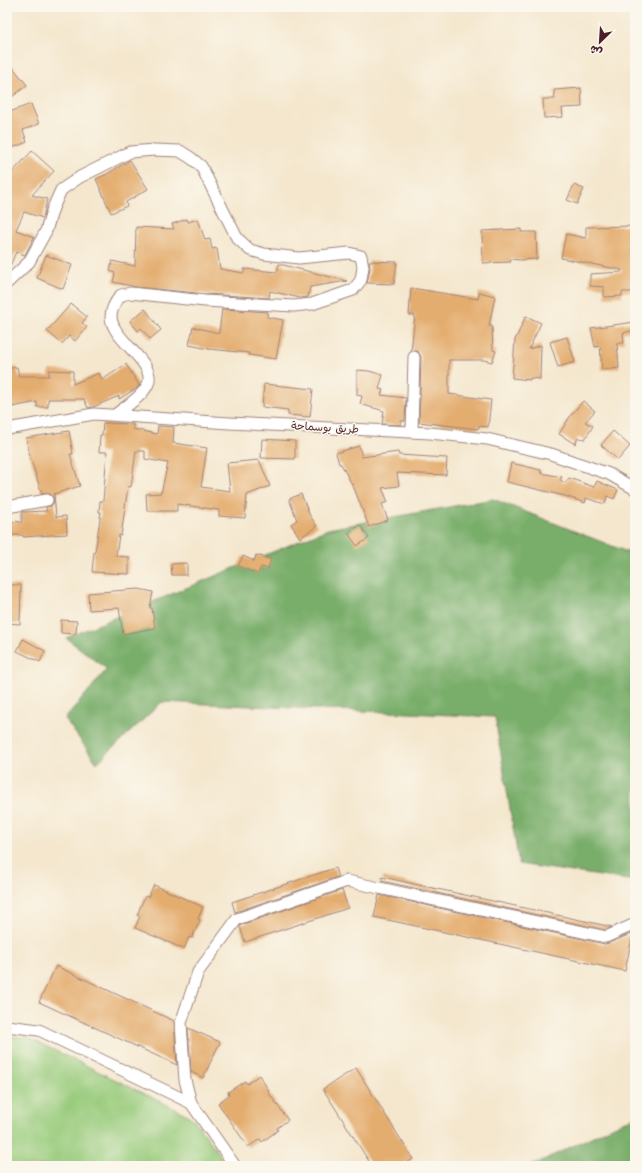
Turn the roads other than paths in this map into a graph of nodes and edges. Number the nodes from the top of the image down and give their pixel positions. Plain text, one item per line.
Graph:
1 (7, 283) edge
2 (414, 357) dead end
3 (115, 415) junction
4 (7, 429) edge
5 (412, 432) junction
6 (635, 489) edge
7 (47, 500) dead end
8 (7, 507) edge
9 (635, 924) edge
10 (7, 1026) edge
11 (191, 1103) junction
12 (235, 1166) edge

1 - 3 street
2 - 5 street
3 - 4 street, طريق بوسماحة
3 - 5 street, طريق بوسماحة
5 - 6 street, طريق بوسماحة
7 - 8 street
9 - 11 street
10 - 11 street
11 - 12 street

